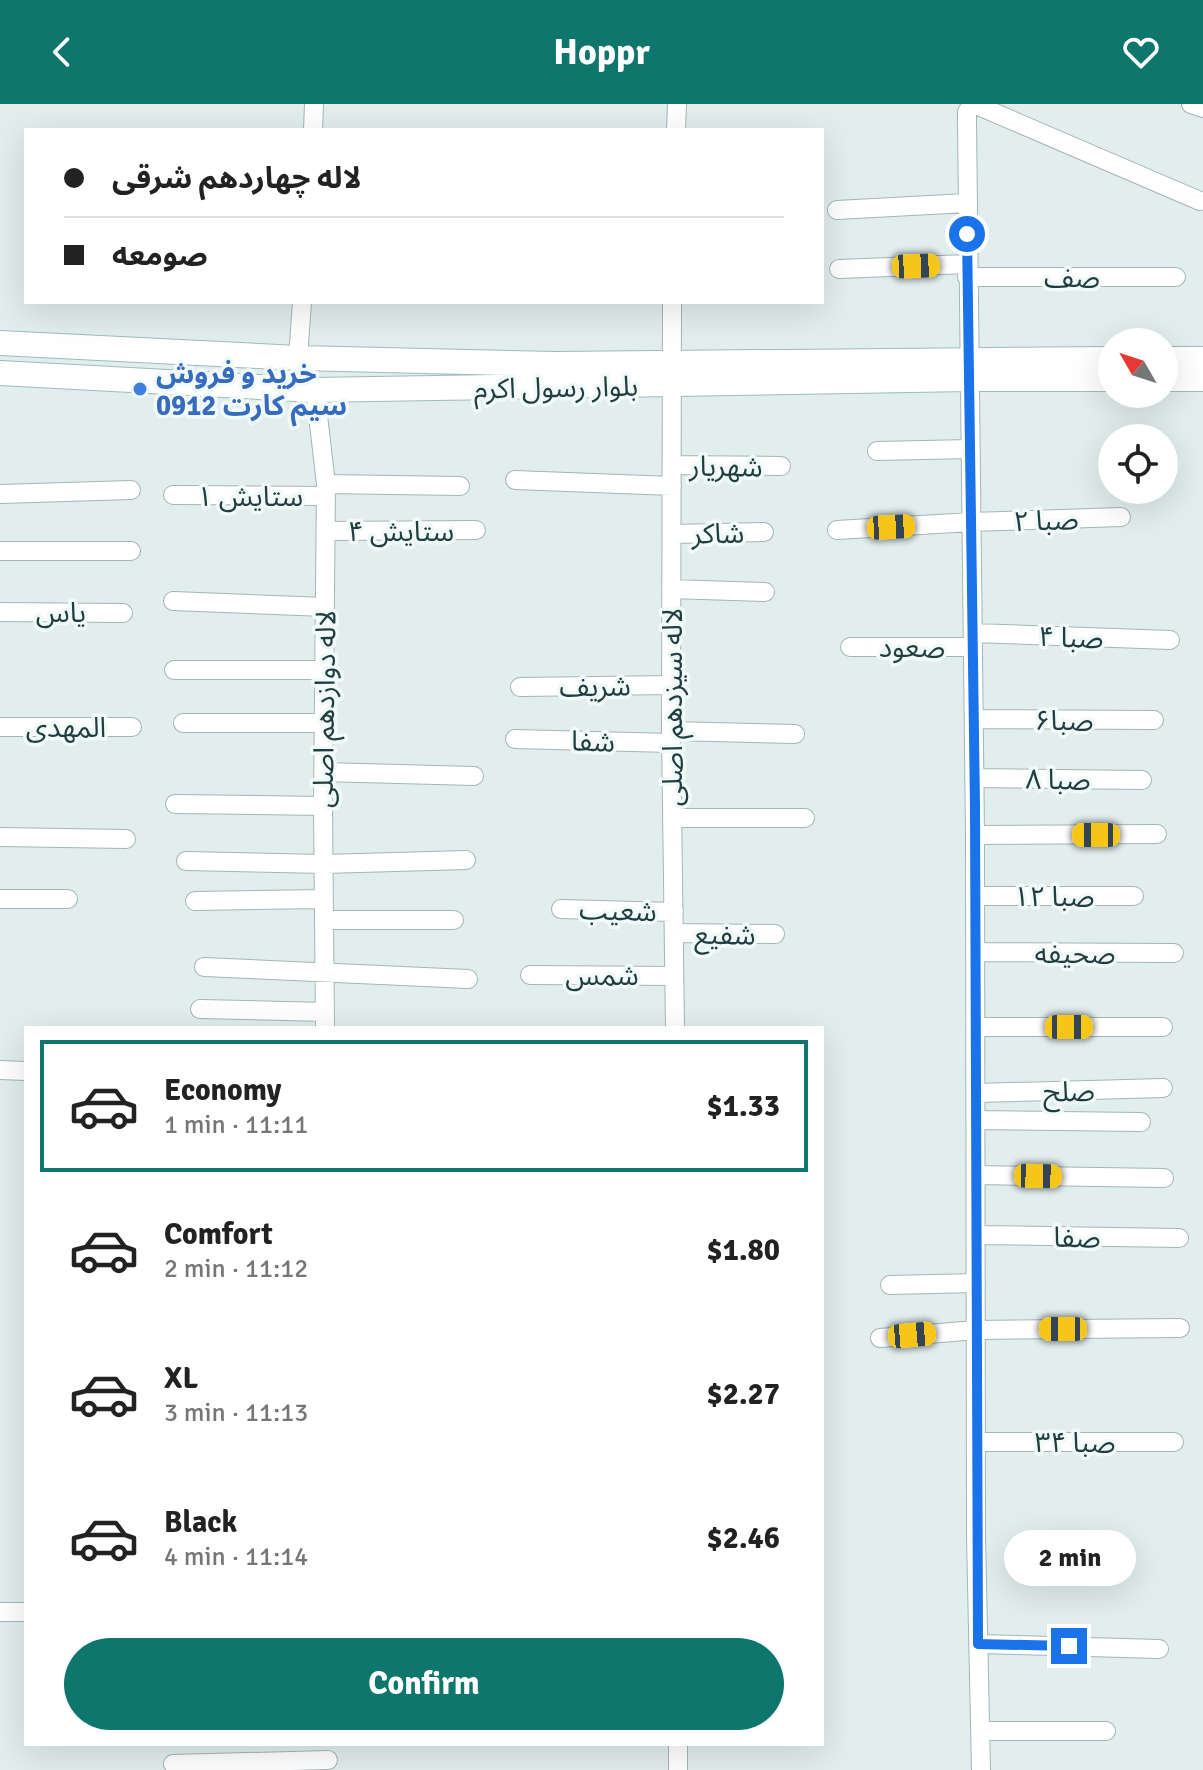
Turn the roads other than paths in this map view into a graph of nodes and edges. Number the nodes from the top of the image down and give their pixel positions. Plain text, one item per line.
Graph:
1 (314, 104) edge
2 (677, 104) edge
3 (973, 104) edge
4 (1191, 104) edge
5 (1203, 108) edge
6 (313, 128) edge
7 (676, 128) edge
8 (1200, 201) dead end
9 (967, 203) junction
10 (837, 210) dead end
11 (839, 269) dead end
12 (967, 271) junction
13 (1176, 277) dead end
14 (302, 304) edge
15 (672, 304) edge
16 (0, 343) edge
17 (298, 358) junction
18 (1178, 359) edge
19 (1203, 359) edge
20 (1098, 360) edge
21 (969, 369) junction
22 (0, 373) edge
23 (671, 375) junction
24 (1098, 378) edge
25 (1178, 379) edge
26 (1203, 379) edge
27 (315, 390) junction
28 (970, 449) junction
29 (877, 451) dead end
30 (672, 465) junction
31 (781, 466) dead end
32 (515, 480) dead end
33 (460, 486) dead end
34 (672, 486) junction
35 (131, 490) dead end
36 (326, 490) junction
37 (0, 494) edge
38 (173, 495) dead end
39 (1121, 517) dead end
40 (971, 522) junction
41 (476, 530) dead end
42 (837, 530) dead end
43 (326, 531) junction
44 (764, 532) dead end
45 (672, 534) junction
46 (0, 551) edge
47 (131, 551) dead end
48 (671, 589) junction
49 (765, 592) dead end
50 (173, 601) dead end
51 (325, 607) junction
52 (0, 612) edge
53 (123, 613) dead end
54 (973, 640) junction
55 (1170, 640) dead end
56 (850, 647) dead end
57 (174, 670) dead end
58 (324, 670) junction
59 (671, 685) junction
60 (520, 687) dead end
61 (974, 719) junction
62 (1154, 720) dead end
63 (183, 723) dead end
64 (324, 723) junction
65 (0, 727) edge
66 (132, 727) dead end
67 (795, 734) dead end
68 (671, 737) junction
69 (515, 739) dead end
70 (323, 772) junction
71 (474, 776) dead end
72 (974, 778) junction
73 (1142, 780) dead end
74 (175, 804) dead end
75 (323, 806) junction
76 (672, 818) junction
77 (805, 818) dead end
78 (1157, 834) dead end
79 (975, 835) junction
80 (0, 837) edge
81 (126, 839) dead end
82 (466, 860) dead end
83 (186, 861) dead end
84 (324, 864) junction
85 (975, 896) junction
86 (1134, 896) dead end
87 (0, 899) edge
88 (68, 899) dead end
89 (324, 899) junction
90 (195, 901) dead end
91 (561, 909) dead end
92 (674, 912) junction
93 (324, 920) junction
94 (454, 920) dead end
95 (674, 933) junction
96 (775, 934) dead end
97 (975, 952) junction
98 (1174, 953) dead end
99 (204, 967) dead end
100 (325, 972) junction
101 (530, 975) dead end
102 (674, 976) junction
103 (468, 979) dead end
104 (200, 1009) dead end
105 (325, 1020) edge
106 (675, 1026) edge
107 (975, 1027) junction
108 (1163, 1027) dead end
109 (0, 1070) edge
110 (24, 1071) edge
111 (1163, 1088) dead end
112 (976, 1093) junction
113 (976, 1120) junction
114 (1141, 1122) dead end
115 (976, 1175) junction
116 (1164, 1178) dead end
117 (976, 1235) junction
118 (1179, 1238) dead end
119 (976, 1283) junction
120 (890, 1285) dead end
121 (1180, 1328) dead end
122 (976, 1330) junction
123 (880, 1338) dead end
124 (976, 1442) junction
125 (1174, 1442) dead end
126 (0, 1612) edge
127 (24, 1612) edge
128 (978, 1644) junction
129 (1159, 1649) dead end
130 (980, 1731) junction
131 (1106, 1731) dead end
132 (678, 1746) edge
133 (328, 1758) edge
134 (173, 1764) dead end
135 (678, 1770) edge
136 (981, 1770) edge

1 - 6 street
2 - 7 street
3 - 8 street
3 - 9 street
4 - 5 street
9 - 10 street
9 - 12 street
11 - 12 street, صف
12 - 13 street, صف
12 - 21 street
14 - 17 street
15 - 23 street, لاله سیزدهم اصلی
16 - 17 main road, بلوار رسول اکرم
17 - 23 main road, بلوار رسول اکرم
17 - 27 street
18 - 19 main road
20 - 21 main road, بلوار رسول اکرم
21 - 23 main road, بلوار رسول اکرم
21 - 24 main road, بلوار رسول اکرم
21 - 28 street
22 - 27 main road, بلوار رسول اکرم
23 - 27 main road, بلوار رسول اکرم
23 - 30 street, لاله سیزدهم اصلی
25 - 26 main road
27 - 36 street, لاله دوازدهم اصلی
28 - 29 street
28 - 40 street
30 - 31 street, شهریار
30 - 34 street, لاله سیزدهم اصلی
32 - 34 street
33 - 36 street, ستایش ۱
34 - 45 street, لاله سیزدهم اصلی
35 - 37 street
36 - 38 street, ستایش ۱
36 - 43 street, لاله دوازدهم اصلی
39 - 40 street, صبا ۲
40 - 42 street, صبا ۲
40 - 54 street
41 - 43 street, ستایش ۴
43 - 51 street, لاله دوازدهم اصلی
44 - 45 street, شاکر
45 - 48 street, لاله سیزدهم اصلی
46 - 47 street
48 - 49 street
48 - 59 street, لاله سیزدهم اصلی
50 - 51 street
51 - 58 street, لاله دوازدهم اصلی
52 - 53 street, یاس
54 - 55 street, صبا ۴
54 - 56 street, صعود
54 - 61 street
57 - 58 street
58 - 64 street, لاله دوازدهم اصلی
59 - 60 street, شریف
59 - 68 street, لاله سیزدهم اصلی
61 - 62 street, صبا۶
61 - 72 street
63 - 64 street
64 - 70 street, لاله دوازدهم اصلی
65 - 66 street, المهدی
67 - 68 street, شفا
68 - 69 street, شفا
68 - 76 street, لاله سیزدهم اصلی
70 - 71 street
70 - 75 street, لاله دوازدهم اصلی
72 - 73 street, صبا ۸
72 - 79 street
74 - 75 street
75 - 84 street, لاله دوازدهم اصلی
76 - 77 street
76 - 92 street, لاله سیزدهم اصلی
78 - 79 street
79 - 85 street
80 - 81 street
82 - 84 street
83 - 84 street
84 - 89 street, لاله دوازدهم اصلی
85 - 86 street, صبا ۱۲
85 - 97 street
87 - 88 street
89 - 90 street
89 - 93 street, لاله دوازدهم اصلی
91 - 92 street, شعیب
92 - 95 street, لاله سیزدهم اصلی
93 - 94 street
93 - 100 street, لاله دوازدهم اصلی
95 - 96 street, شفیع
95 - 102 street, لاله سیزدهم اصلی
97 - 98 street, صحیفه
97 - 107 street
99 - 100 street
100 - 103 street
100 - 105 street, لاله دوازدهم اصلی
101 - 102 street, شمس
102 - 106 street, لاله سیزدهم اصلی
104 - 105 street
107 - 108 street
107 - 112 street
109 - 110 street
111 - 112 street, صلح
112 - 113 street
113 - 114 street
113 - 115 street
115 - 116 street
115 - 117 street
117 - 118 street, صفا
117 - 119 street
119 - 120 street
119 - 122 street
121 - 122 street
122 - 123 street
122 - 124 street
124 - 125 street, صبا ۳۴
124 - 128 street
126 - 127 street
128 - 129 street
128 - 130 street
130 - 131 street
130 - 136 street
132 - 135 street
133 - 134 street

